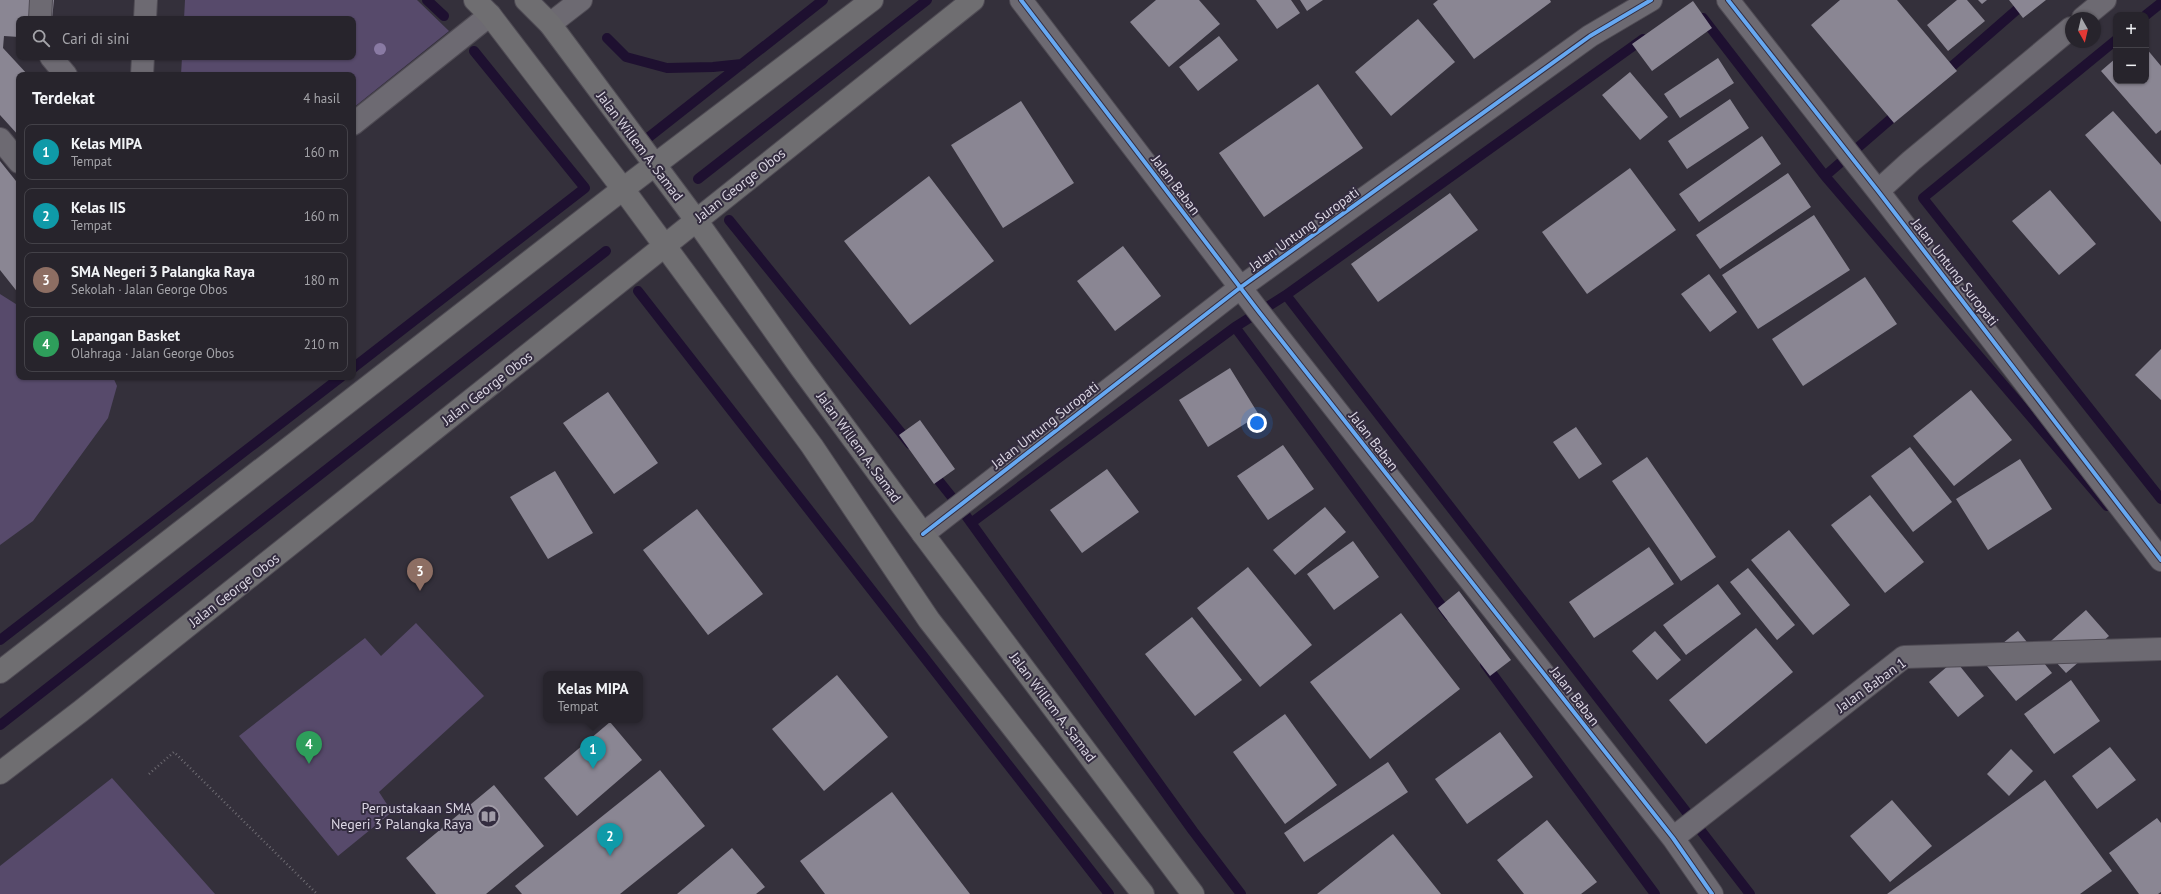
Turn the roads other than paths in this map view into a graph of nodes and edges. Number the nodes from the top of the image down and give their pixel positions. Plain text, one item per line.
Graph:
1 (41, 0) edge
2 (146, 0) edge
3 (526, 0) edge
4 (581, 0) edge
5 (872, 0) edge
6 (973, 0) edge
7 (1021, 0) edge
8 (1651, 0) edge
9 (1728, 0) edge
10 (2105, 0) edge
11 (483, 7) edge
12 (2090, 12) edge
13 (40, 16) edge
14 (145, 16) edge
15 (550, 24) junction
16 (2065, 33) edge
17 (54, 60) edge
18 (143, 60) edge
19 (64, 72) edge
20 (142, 72) edge
21 (356, 121) edge
22 (0, 139) edge
23 (16, 158) edge
24 (656, 166) junction
25 (623, 189) junction
26 (1878, 191) junction
27 (696, 220) junction
28 (665, 247) junction
29 (1241, 287) junction
30 (922, 534) junction
31 (2161, 560) edge
32 (2161, 649) edge
33 (0, 672) edge
34 (0, 773) edge
35 (1673, 838) junction
36 (1142, 894) edge
37 (1193, 894) edge
38 (1712, 894) edge

1 - 13 street
2 - 14 street
3 - 15 main road, Jalan Willem A. Samad
4 - 15 street
5 - 24 main road
6 - 27 main road, Jalan George Obos
7 - 29 street, Jalan Baban
8 - 29 street, Jalan Untung Suropati
9 - 26 street, Jalan Untung Suropati
10 - 12 street
11 - 21 street
11 - 25 main road
15 - 24 main road, Jalan Willem A. Samad
16 - 26 street
17 - 19 street
18 - 20 street
22 - 23 street
24 - 25 main road
24 - 27 main road, Jalan Willem A. Samad
25 - 28 main road
25 - 33 main road
26 - 31 street, Jalan Untung Suropati
27 - 28 main road, Jalan George Obos
27 - 30 main road, Jalan Willem A. Samad
28 - 34 main road, Jalan George Obos
28 - 36 main road
29 - 30 street, Jalan Untung Suropati
29 - 35 street, Jalan Baban
30 - 37 main road, Jalan Willem A. Samad
32 - 35 street, Jalan Baban 1
35 - 38 street, Jalan Baban

